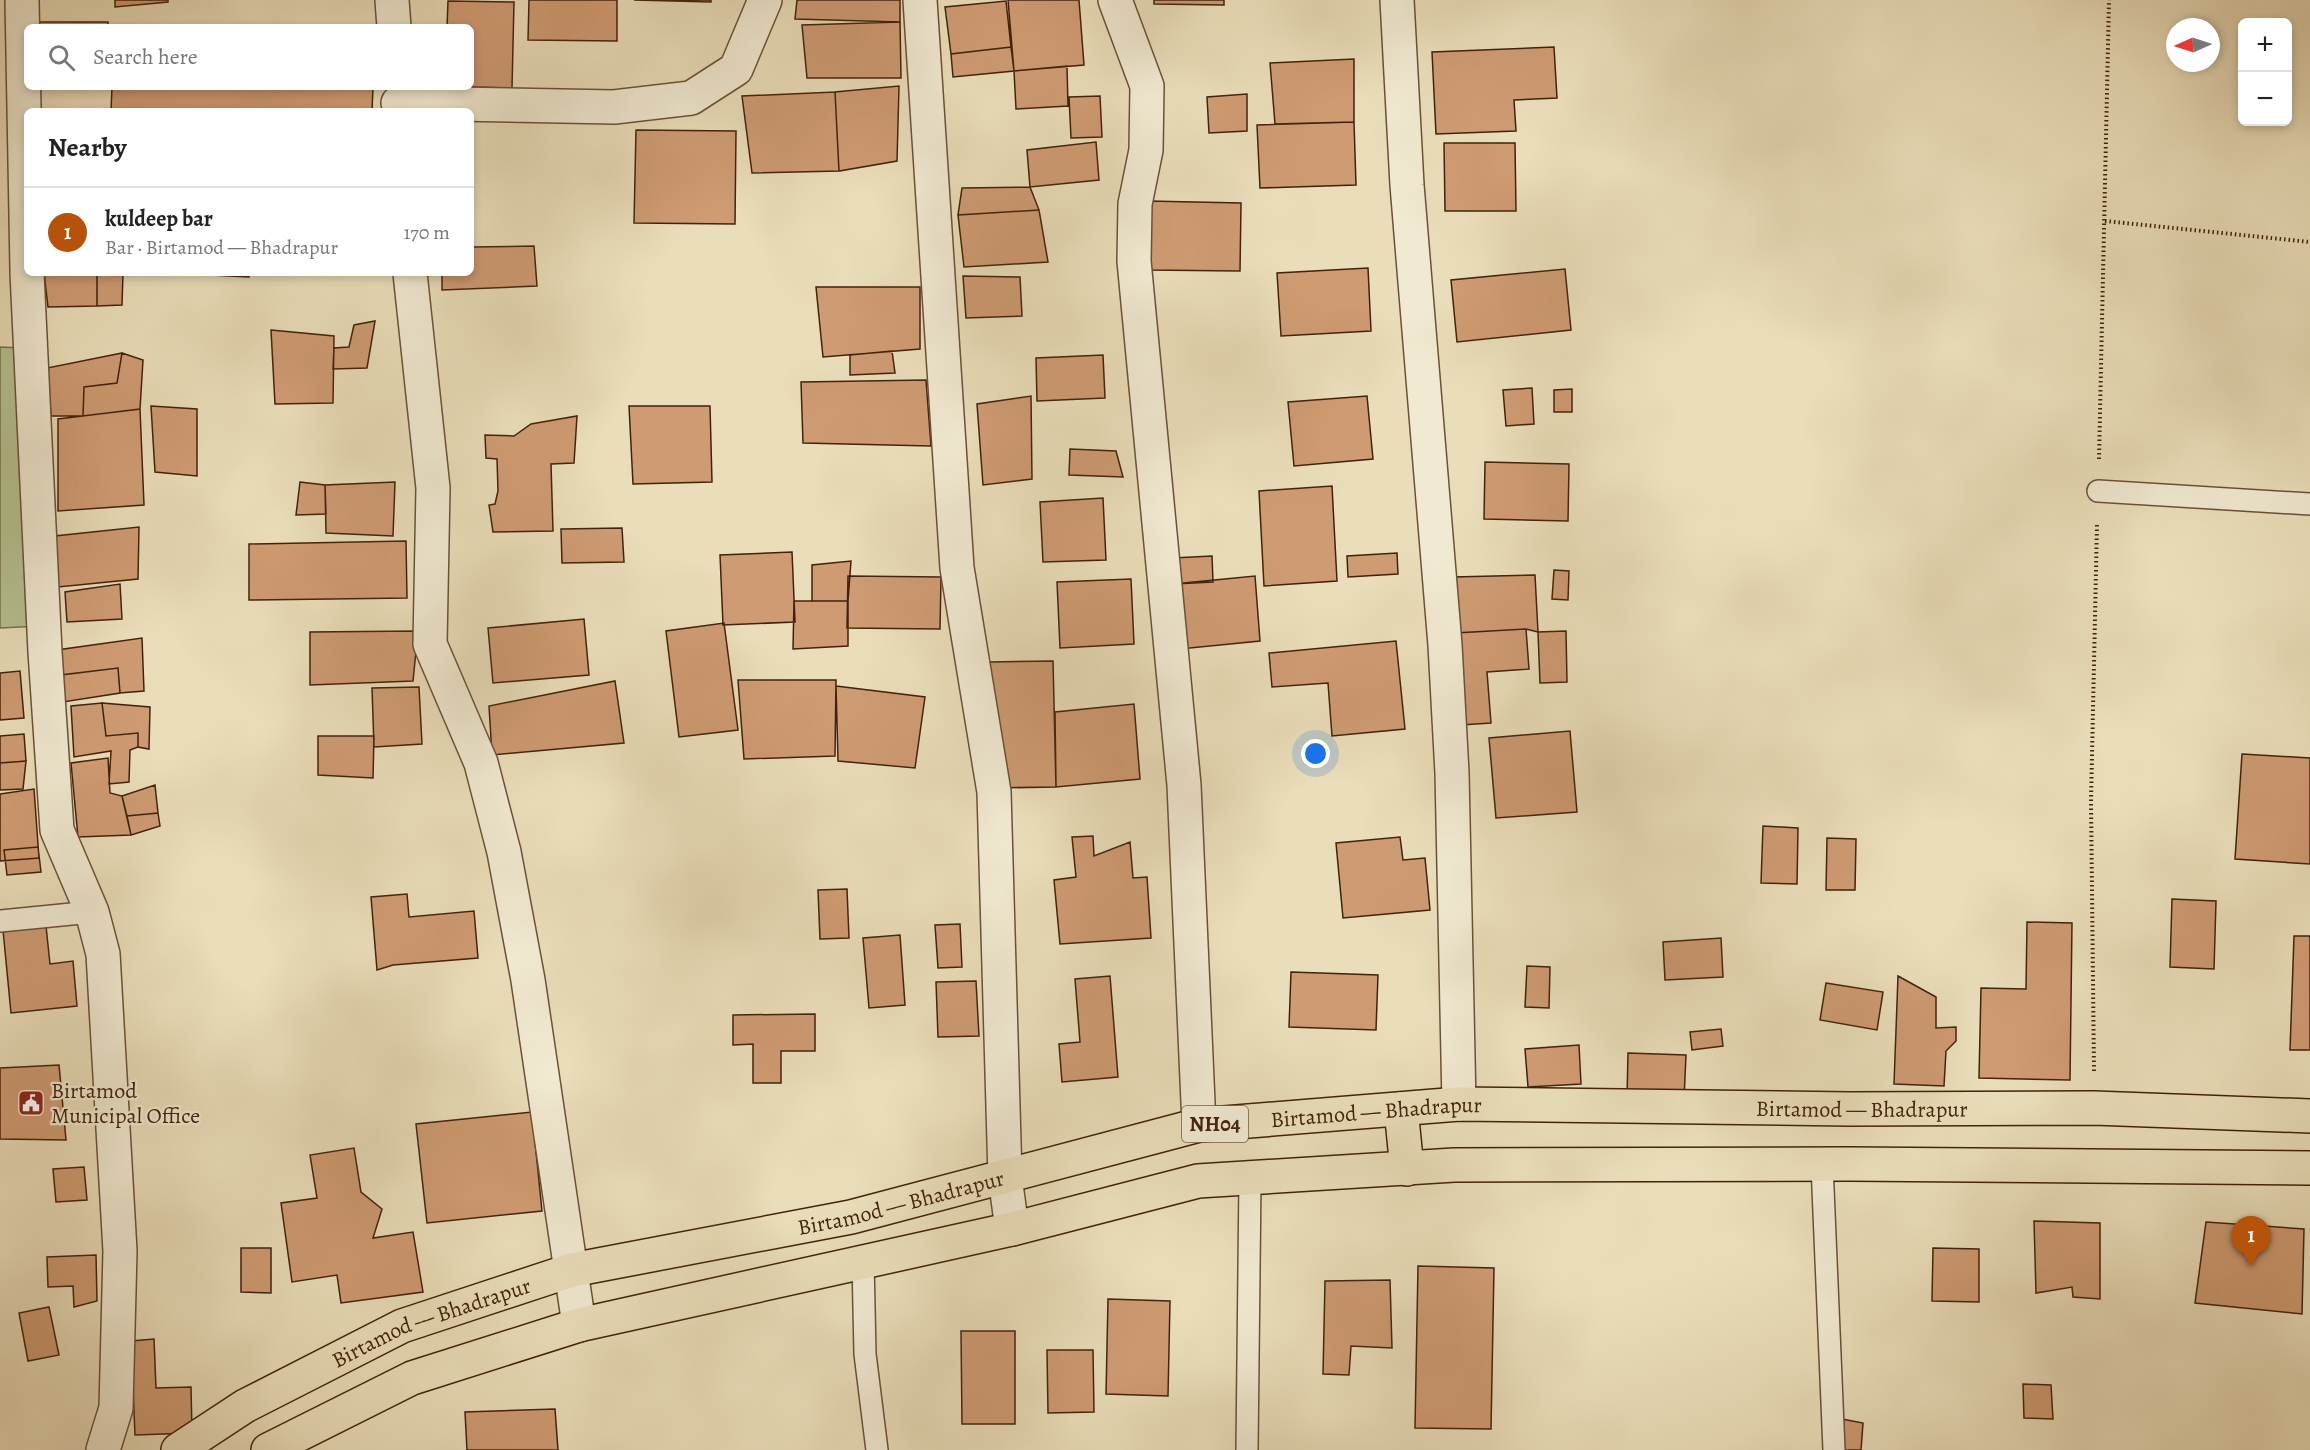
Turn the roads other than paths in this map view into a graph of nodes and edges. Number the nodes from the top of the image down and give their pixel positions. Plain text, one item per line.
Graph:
1 (22, 0) edge
2 (392, 0) edge
3 (765, 0) edge
4 (920, 0) edge
5 (1115, 0) edge
6 (1397, 0) edge
7 (394, 24) edge
8 (398, 100) edge
9 (24, 108) edge
10 (27, 276) edge
11 (410, 276) edge
12 (2098, 491) road end
13 (2310, 504) edge
14 (92, 912) junction
15 (0, 921) edge
16 (1458, 1104) junction
17 (1401, 1109) junction
18 (2310, 1116) edge
19 (1199, 1125) junction
20 (1822, 1165) junction
21 (1407, 1168) junction
22 (2310, 1168) edge
23 (1005, 1177) junction
24 (1250, 1179) junction
25 (1012, 1229) junction
26 (862, 1261) junction
27 (572, 1270) junction
28 (579, 1325) junction
29 (103, 1450) edge
30 (178, 1450) edge
31 (268, 1450) edge
32 (877, 1450) edge
33 (1247, 1450) edge
34 (1834, 1450) edge

1 - 9 street
2 - 7 street
3 - 8 street
4 - 23 street
5 - 19 street
6 - 16 street
10 - 14 street
11 - 27 street
12 - 13 lane
14 - 15 lane
14 - 29 street
16 - 17 main road, Birtamod — Bhadrapur / NH04
16 - 18 main road, Birtamod — Bhadrapur / NH04
17 - 19 main road, Birtamod — Bhadrapur / NH04
17 - 21 main road
19 - 23 main road, Birtamod — Bhadrapur / NH04
20 - 21 main road, Birtamod — Bhadrapur
20 - 22 main road, Birtamod — Bhadrapur
20 - 34 lane
21 - 24 main road, Birtamod — Bhadrapur
23 - 25 street
23 - 27 main road, Birtamod — Bhadrapur / NH04
24 - 25 main road, Birtamod — Bhadrapur
24 - 33 lane
25 - 26 main road, Birtamod — Bhadrapur
26 - 28 main road, Birtamod — Bhadrapur
26 - 32 lane
27 - 28 street
27 - 30 main road, Birtamod — Bhadrapur / NH04
28 - 31 main road, Birtamod — Bhadrapur

